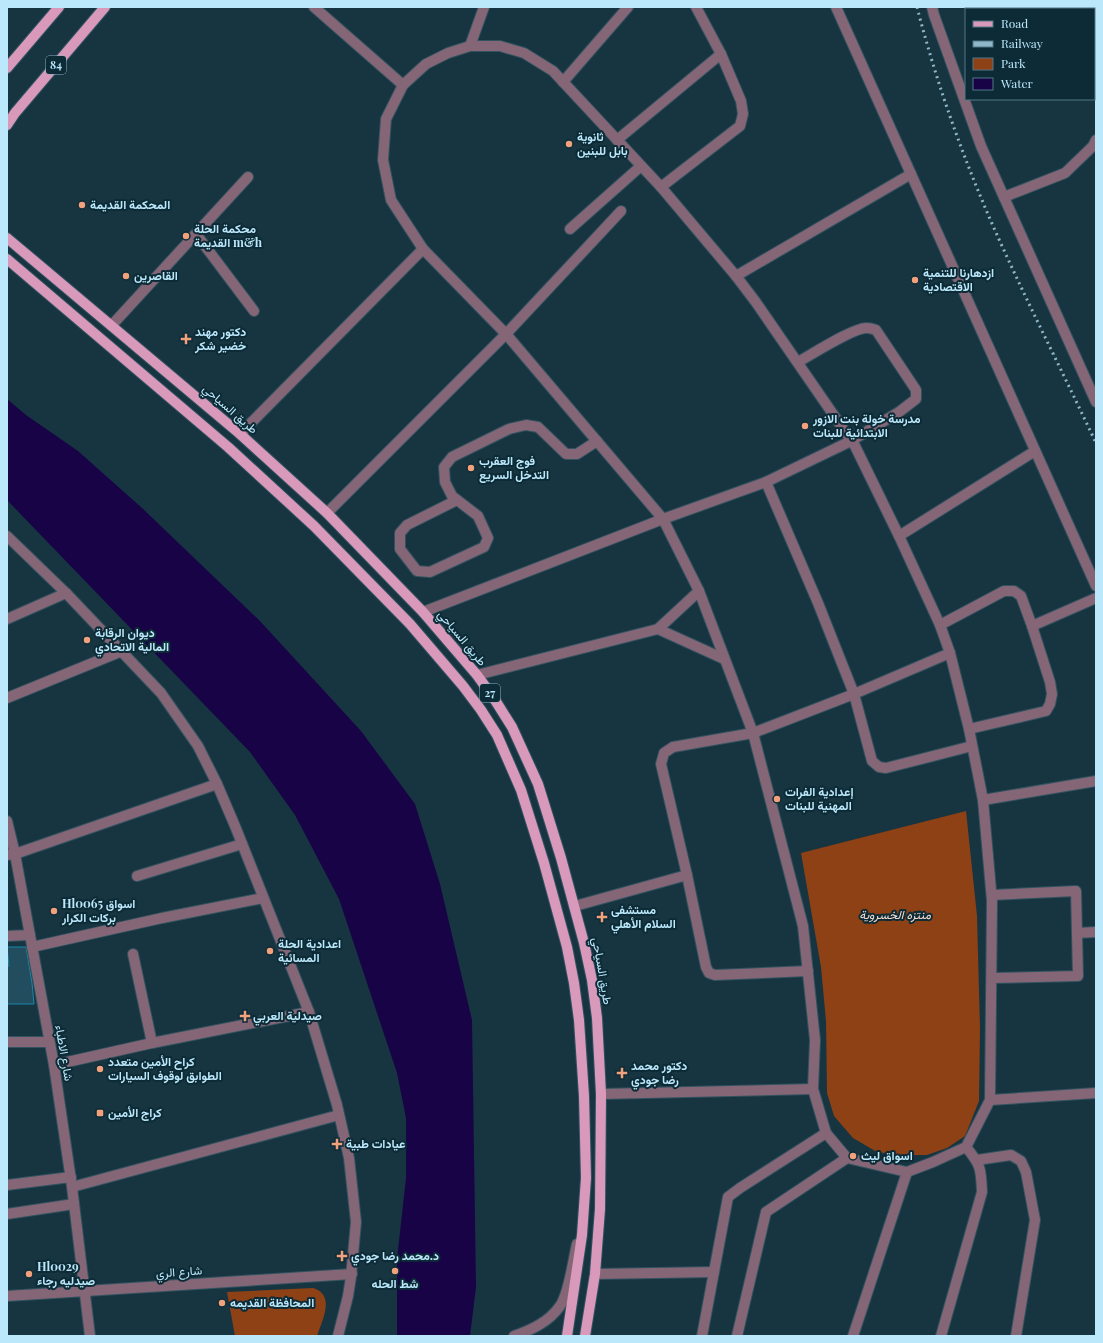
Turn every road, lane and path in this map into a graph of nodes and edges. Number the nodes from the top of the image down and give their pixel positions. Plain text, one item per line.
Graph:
1 (59, 7) edge
2 (105, 7) edge
3 (314, 7) edge
4 (484, 7) edge
5 (628, 7) edge
6 (696, 7) edge
7 (836, 7) edge
8 (932, 7) edge
9 (470, 46) junction
10 (721, 54) junction
11 (7, 68) edge
12 (563, 82) junction
13 (403, 85) junction
14 (7, 125) edge
15 (617, 140) junction
16 (1096, 140) edge
17 (641, 166) junction
18 (910, 174) junction
19 (248, 177) dead end
20 (661, 187) junction
21 (1004, 197) junction
22 (621, 210) dead end
23 (570, 229) dead end
24 (196, 234) junction
25 (7, 238) edge
26 (423, 249) junction
27 (7, 259) edge
28 (736, 276) junction
29 (254, 311) dead end
30 (112, 325) junction
31 (506, 334) junction
32 (798, 362) junction
33 (1091, 377) edge
34 (1096, 402) edge
35 (240, 434) junction
36 (597, 441) junction
37 (851, 441) junction
38 (1035, 451) junction
39 (292, 481) junction
40 (766, 482) junction
41 (278, 493) junction
42 (457, 500) junction
43 (327, 513) junction
44 (663, 519) junction
45 (346, 533) junction
46 (7, 536) edge
47 (899, 536) junction
48 (333, 546) junction
49 (1096, 586) edge
50 (699, 591) junction
51 (66, 592) junction
52 (1096, 598) edge
53 (423, 612) junction
54 (7, 619) edge
55 (940, 625) junction
56 (1032, 626) junction
57 (658, 629) junction
58 (122, 651) junction
59 (950, 653) junction
60 (724, 659) junction
61 (476, 675) junction
62 (854, 694) junction
63 (7, 698) edge
64 (969, 730) junction
65 (753, 733) junction
66 (519, 740) junction
67 (972, 746) junction
68 (503, 747) junction
69 (529, 763) junction
70 (513, 770) junction
71 (1096, 781) edge
72 (217, 784) junction
73 (984, 800) junction
74 (7, 821) edge
75 (242, 844) junction
76 (11, 855) edge
77 (687, 875) junction
78 (137, 876) dead end
79 (992, 895) junction
80 (263, 898) junction
81 (575, 906) junction
82 (1096, 932) edge
83 (1077, 933) junction
84 (30, 935) junction
85 (7, 936) edge
86 (32, 947) junction
87 (133, 954) dead end
88 (808, 971) junction
89 (992, 978) junction
90 (309, 1012) junction
91 (7, 1042) edge
92 (49, 1042) junction
93 (152, 1043) junction
94 (54, 1065) junction
95 (814, 1089) junction
96 (1096, 1093) edge
97 (601, 1094) junction
98 (990, 1100) junction
99 (339, 1115) junction
100 (826, 1133) junction
101 (966, 1147) junction
102 (847, 1158) junction
103 (977, 1160) junction
104 (906, 1172) junction
105 (72, 1182) junction
106 (7, 1184) edge
107 (74, 1204) junction
108 (585, 1207) junction
109 (7, 1214) edge
110 (714, 1272) junction
111 (352, 1274) junction
112 (595, 1274) junction
113 (85, 1291) junction
114 (7, 1296) edge
115 (90, 1336) edge
116 (338, 1336) edge
117 (514, 1336) edge
118 (567, 1336) edge
119 (585, 1336) edge
120 (702, 1336) edge
121 (737, 1336) edge
122 (853, 1336) edge
123 (941, 1336) edge
124 (1016, 1336) edge

1 - 11 main road
2 - 14 main road, 84
3 - 13 street
4 - 9 street
5 - 12 street
6 - 10 street
7 - 18 street
8 - 21 street
9 - 12 street
9 - 13 street
10 - 15 street
10 - 20 street
12 - 15 street
13 - 26 street
15 - 17 street
16 - 21 street
17 - 20 street
17 - 23 street
18 - 28 street
18 - 38 street
19 - 24 street
20 - 28 street
21 - 33 street
22 - 31 street
24 - 29 street
24 - 30 street
25 - 30 main road, طريق السياحي / 27
26 - 31 street
26 - 35 street
27 - 41 main road, 27
28 - 32 street
30 - 35 main road, طريق السياحي / 27
31 - 36 street
31 - 43 street
32 - 37 street
32 - 37 street
33 - 34 street
35 - 39 main road, طريق السياحي / 27
36 - 42 street
36 - 44 street
37 - 40 street
37 - 47 street
38 - 47 street
38 - 49 street
39 - 41 main road
39 - 43 main road, طريق السياحي / 27
40 - 44 street
40 - 62 street
41 - 48 main road, 27
42 - 42 street
43 - 45 main road, طريق السياحي / 27
44 - 50 street
44 - 53 street
45 - 48 main road
45 - 53 main road, طريق السياحي / 27
46 - 51 street
47 - 55 street
48 - 68 main road, 27
50 - 57 street
50 - 60 street
51 - 54 street
51 - 58 street
52 - 56 street
53 - 61 main road, طريق السياحي / 27
55 - 56 street
55 - 59 street
56 - 64 street
57 - 60 street
57 - 61 street
58 - 63 street
58 - 72 street
59 - 62 street
59 - 64 street
60 - 65 street
61 - 66 main road, طريق السياحي / 27
62 - 65 street
62 - 67 street
64 - 67 street
65 - 77 street
65 - 88 street
66 - 68 main road
66 - 69 main road, طريق السياحي / 27
67 - 73 street
68 - 70 main road, 27
69 - 70 main road
69 - 81 main road, طريق السياحي / 27
70 - 108 main road, 27
71 - 73 street
72 - 75 street
72 - 76 street
73 - 79 street
74 - 76 street, شارع الاطباء
75 - 78 street
75 - 80 street
76 - 84 street, شارع الاطباء
77 - 81 street
77 - 88 street
79 - 83 street
79 - 89 street
80 - 86 street
80 - 90 street
81 - 97 main road, طريق السياحي / 27
82 - 83 street
83 - 89 street
84 - 85 street
84 - 86 street, شارع الاطباء
86 - 92 street, شارع الاطباء
87 - 93 street
88 - 95 street
89 - 98 street
90 - 93 street
90 - 99 street
91 - 92 street
92 - 94 street, شارع الاطباء
93 - 94 street
94 - 105 street, شارع الاطباء
95 - 97 street
95 - 100 street
96 - 98 street
97 - 112 main road, طريق السياحي / 27
98 - 101 street
99 - 105 street
99 - 111 street
100 - 102 street
100 - 110 street
101 - 103 street
101 - 104 street
102 - 104 street
102 - 121 street
103 - 123 street
103 - 124 street
104 - 122 street
105 - 106 street
105 - 107 street, شارع الاطباء
107 - 109 street
107 - 113 street, شارع الاطباء
108 - 117 street
108 - 118 main road, 27
110 - 112 street
110 - 120 street
111 - 113 street, شارع الري
111 - 116 street
112 - 119 main road, طريق السياحي / 27
113 - 114 street, شارع الري
113 - 115 street, شارع الاطباء

